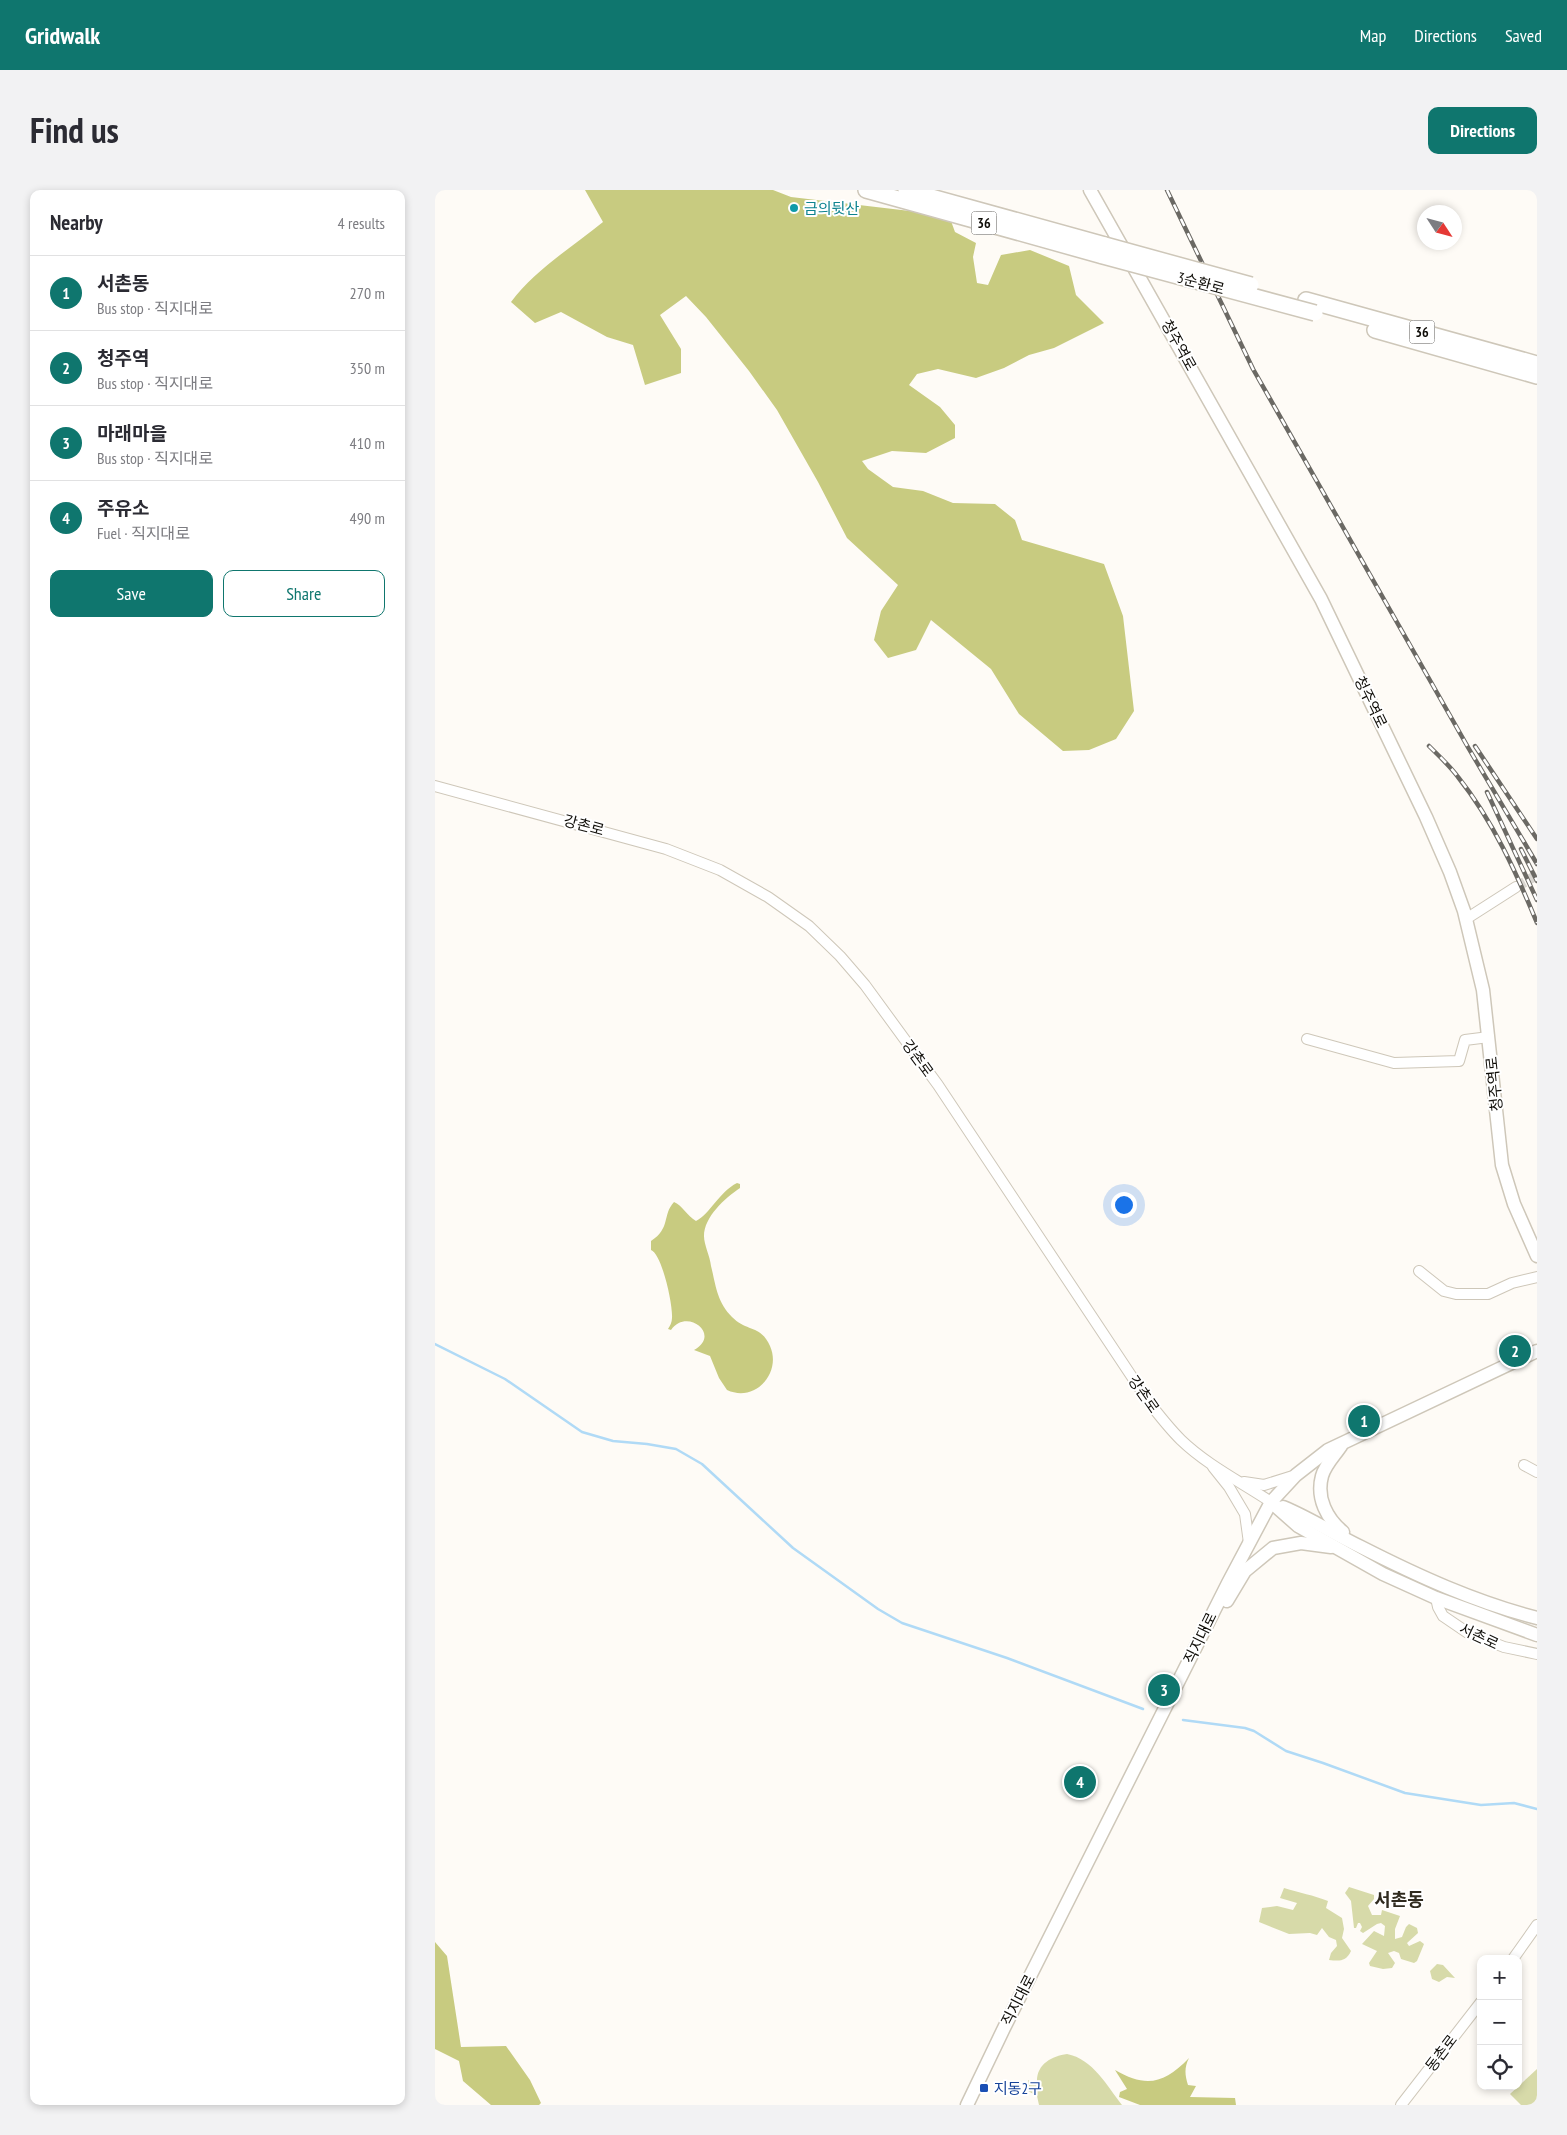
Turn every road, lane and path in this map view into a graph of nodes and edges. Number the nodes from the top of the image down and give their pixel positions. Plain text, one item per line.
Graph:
1 (865, 190) edge
2 (906, 190) edge
3 (1090, 190) edge
4 (1104, 251) junction
5 (1537, 364) edge
6 (1537, 376) edge
7 (435, 786) edge
8 (1516, 888) tunnel mouth
9 (1466, 918) junction
10 (1489, 1037) junction
11 (1307, 1039) dead end
12 (1537, 1256) edge
13 (1419, 1271) dead end
14 (1537, 1277) edge
15 (1535, 1351) edge
16 (1343, 1442) junction
17 (1208, 1460) junction
18 (1524, 1465) dead end
19 (1537, 1472) edge
20 (1296, 1475) junction
21 (1239, 1480) junction
22 (1271, 1502) junction
23 (1249, 1542) junction
24 (1336, 1547) junction
25 (1363, 1548) junction
26 (1436, 1598) junction
27 (1211, 1617) junction
28 (1537, 1618) edge
29 (1537, 1635) edge
30 (1537, 1654) edge
31 (1537, 1925) edge
32 (1516, 1955) edge
33 (1477, 2007) edge
34 (967, 2105) edge
35 (1401, 2105) edge

1 - 4 highway, 3순환로 / 36
2 - 4 highway, 3순환로 / 36
3 - 9 main road, 청주역로
4 - 5 highway, 3순환로 / 36, bridge
4 - 6 highway, 3순환로 / 36, bridge
7 - 17 street, 강촌로
8 - 9 street
9 - 10 main road, 청주역로
10 - 11 street
10 - 12 main road, 청주역로
13 - 14 street
15 - 16 main road, 직지대로
16 - 20 main road, 직지대로
16 - 25 main road
17 - 21 street, 강촌로
17 - 23 street
18 - 19 street
20 - 21 street
20 - 22 main road, 직지대로
21 - 22 street, 강촌로
22 - 23 main road, 직지대로
22 - 24 main road
22 - 25 main road
23 - 27 main road, 직지대로
24 - 26 main road
24 - 27 main road
25 - 28 main road
26 - 29 main road
26 - 30 street, 서촌로
27 - 34 main road, 직지대로
31 - 32 street
33 - 35 street, 동촌로

